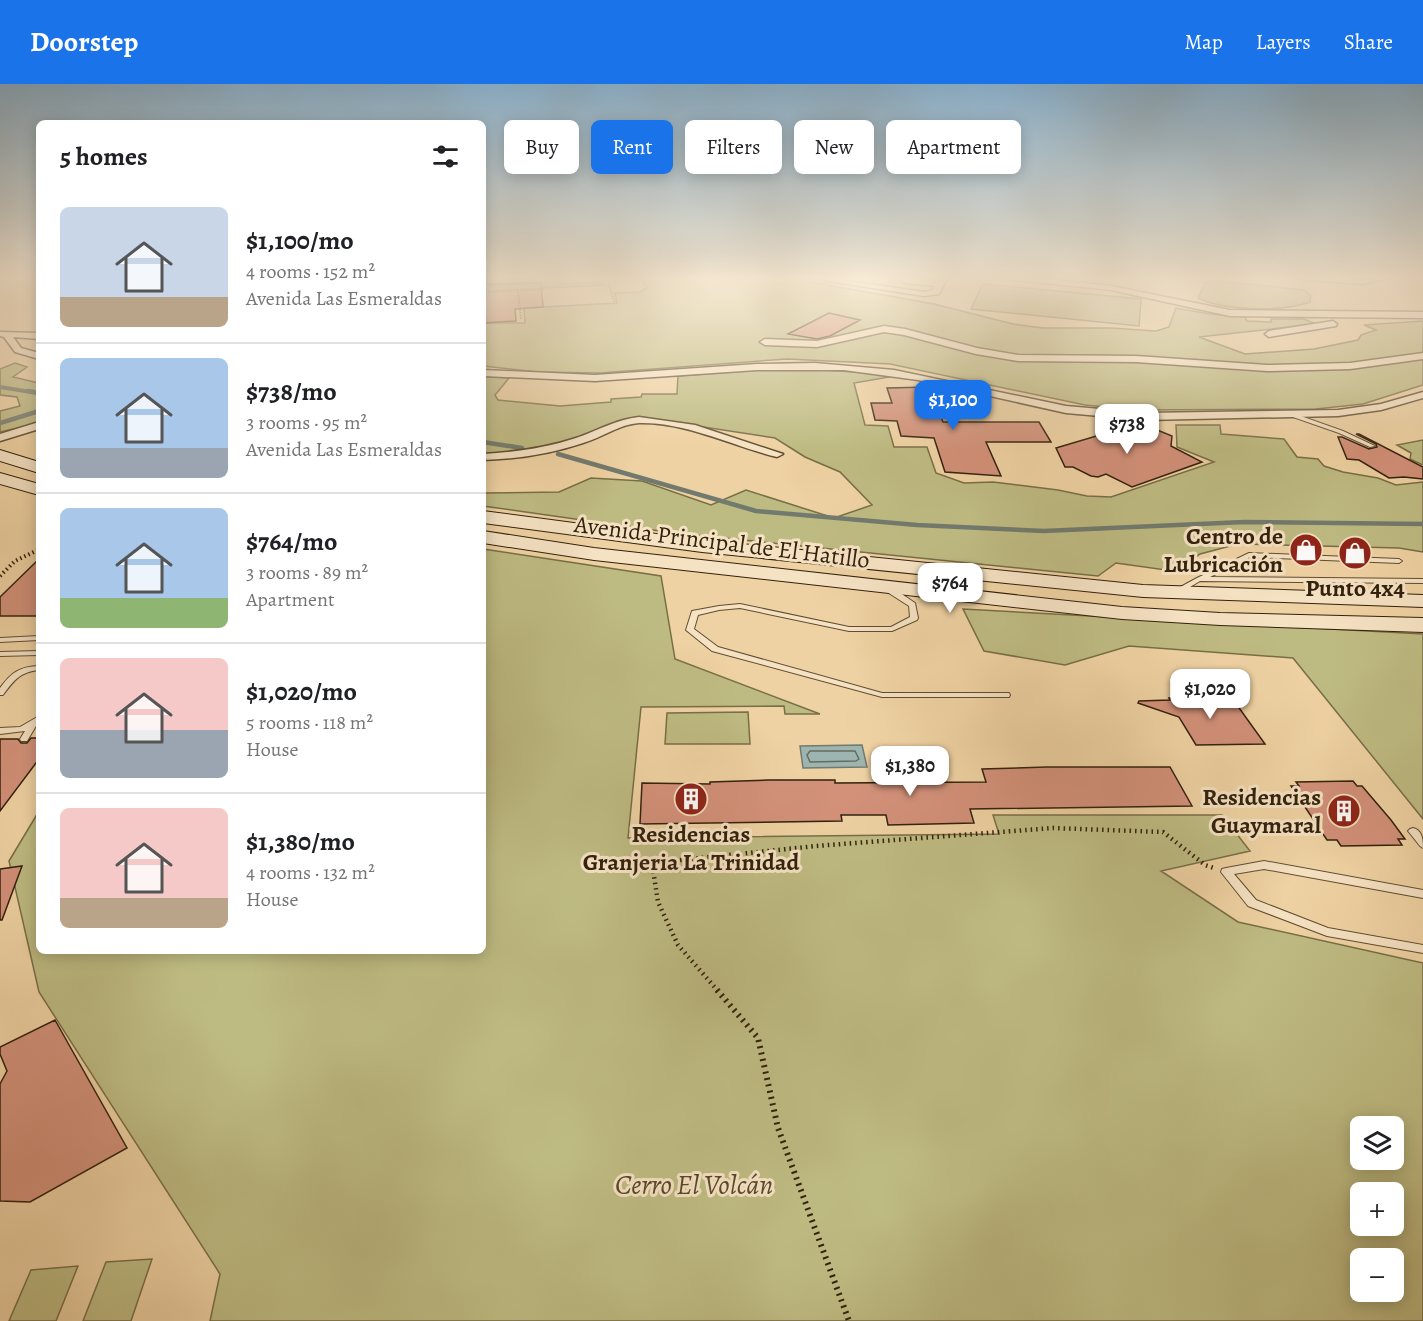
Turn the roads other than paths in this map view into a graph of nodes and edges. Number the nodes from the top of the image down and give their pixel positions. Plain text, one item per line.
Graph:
1 (3, 334) edge
2 (16, 335) edge
3 (858, 335) edge
4 (915, 335) edge
5 (36, 336) edge
6 (765, 342) dead end
7 (36, 355) edge
8 (1423, 356) edge
9 (486, 373) edge
10 (1423, 394) edge
11 (1295, 416) junction
12 (36, 427) edge
13 (0, 439) edge
14 (1372, 446) dead end
15 (777, 454) dead end
16 (0, 455) edge
17 (486, 457) edge
18 (36, 467) edge
19 (0, 478) edge
20 (36, 489) edge
21 (486, 517) edge
22 (486, 537) edge
23 (1399, 561) dead end
24 (1199, 579) junction
25 (1423, 581) edge
26 (887, 587) junction
27 (1174, 592) junction
28 (1423, 601) edge
29 (1423, 625) edge
30 (36, 638) edge
31 (0, 640) edge
32 (36, 652) edge
33 (0, 654) edge
34 (36, 668) edge
35 (0, 693) edge
36 (1006, 694) dead end
37 (36, 722) edge
38 (0, 731) edge
39 (24, 738) dead end
40 (1413, 831) dead end
41 (1423, 844) edge
42 (1423, 894) edge
43 (1423, 949) edge

1 - 7 street
2 - 5 street
3 - 6 street
4 - 8 street
9 - 11 street
10 - 11 street
11 - 14 lane
12 - 13 street
15 - 17 street
16 - 18 main road
19 - 20 main road
21 - 27 main road, Avenida Principal de El Hatillo
22 - 26 main road, Avenida Principal de El Hatillo
23 - 24 lane
24 - 25 lane
24 - 27 lane
26 - 29 main road, Avenida Principal de El Hatillo
26 - 36 lane
27 - 28 main road, Avenida Principal de El Hatillo
30 - 31 lane
32 - 33 lane
34 - 35 lane
37 - 38 lane
37 - 39 lane
40 - 41 lane
42 - 43 lane

